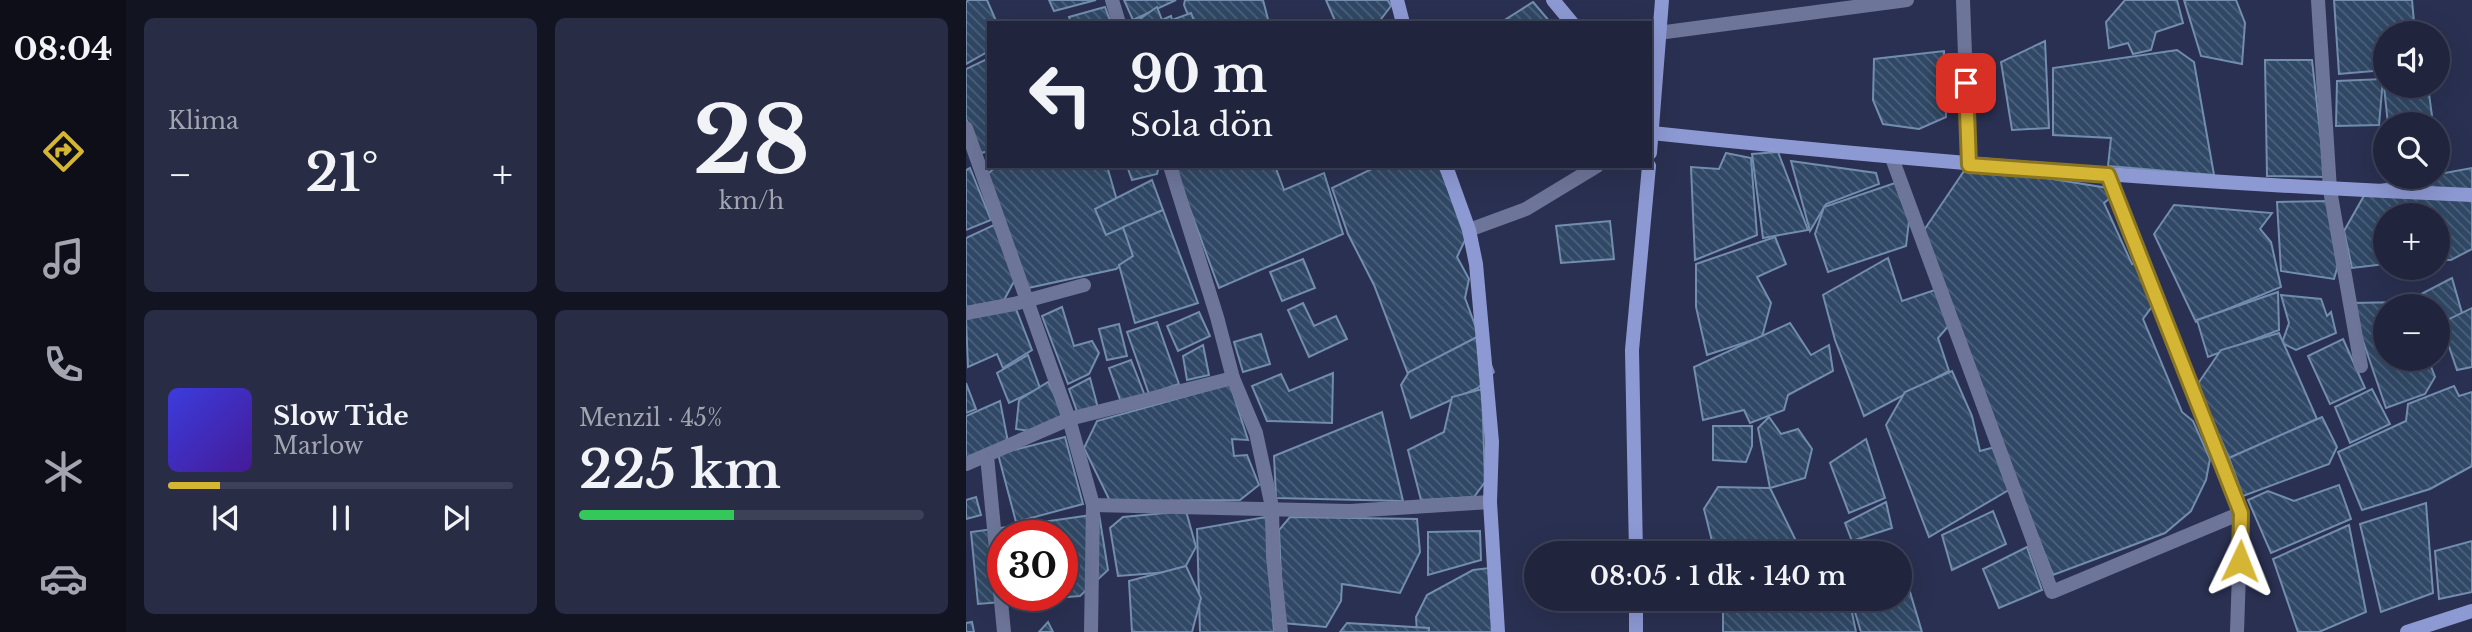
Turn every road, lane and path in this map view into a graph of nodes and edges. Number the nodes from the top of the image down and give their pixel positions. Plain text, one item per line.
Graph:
1 (1112, 0) edge
2 (1397, 0) edge
3 (1553, 0) edge
4 (1661, 0) edge
5 (1908, 0) edge
6 (1963, 0) edge
7 (2318, 0) edge
8 (1118, 21) edge
9 (1402, 21) edge
10 (1570, 21) edge
11 (1658, 33) junction
12 (1652, 118) edge
13 (966, 128) edge
14 (1652, 132) edge
15 (977, 158) edge
16 (1892, 158) junction
17 (1969, 165) junction
18 (1171, 168) edge
19 (1447, 168) edge
20 (1594, 168) edge
21 (1649, 168) edge
22 (2108, 175) junction
23 (2330, 190) junction
24 (2472, 195) edge
25 (1469, 230) junction
26 (1084, 285) dead end
27 (1027, 299) junction
28 (966, 313) edge
29 (2361, 366) dead end
30 (1233, 379) junction
31 (1069, 419) junction
32 (987, 456) junction
33 (966, 464) edge
34 (1490, 502) junction
35 (1093, 505) junction
36 (1272, 507) junction
37 (2241, 513) junction
38 (1636, 541) edge
39 (1636, 611) edge
40 (2472, 611) edge
41 (1004, 632) edge
42 (1091, 632) edge
43 (1282, 632) edge
44 (1498, 632) edge
45 (1636, 632) edge
46 (2237, 632) edge
47 (2407, 632) edge

1 - 8 street
2 - 9 street
3 - 10 street
4 - 11 street
5 - 11 street
6 - 17 street
7 - 23 street
11 - 12 street
13 - 15 street
14 - 16 street
15 - 27 street
16 - 17 street
16 - 37 street
17 - 22 street
18 - 30 street
19 - 25 street
20 - 25 street
21 - 38 street
22 - 23 street
22 - 37 street
23 - 24 street
23 - 29 street
25 - 34 street
26 - 27 street
27 - 28 street
27 - 31 street
30 - 31 street
30 - 36 street
31 - 32 street
31 - 35 street
32 - 33 street
32 - 41 street
34 - 36 street
34 - 44 street
35 - 36 street
35 - 42 street
36 - 43 street
37 - 46 street
39 - 45 street
40 - 47 street

